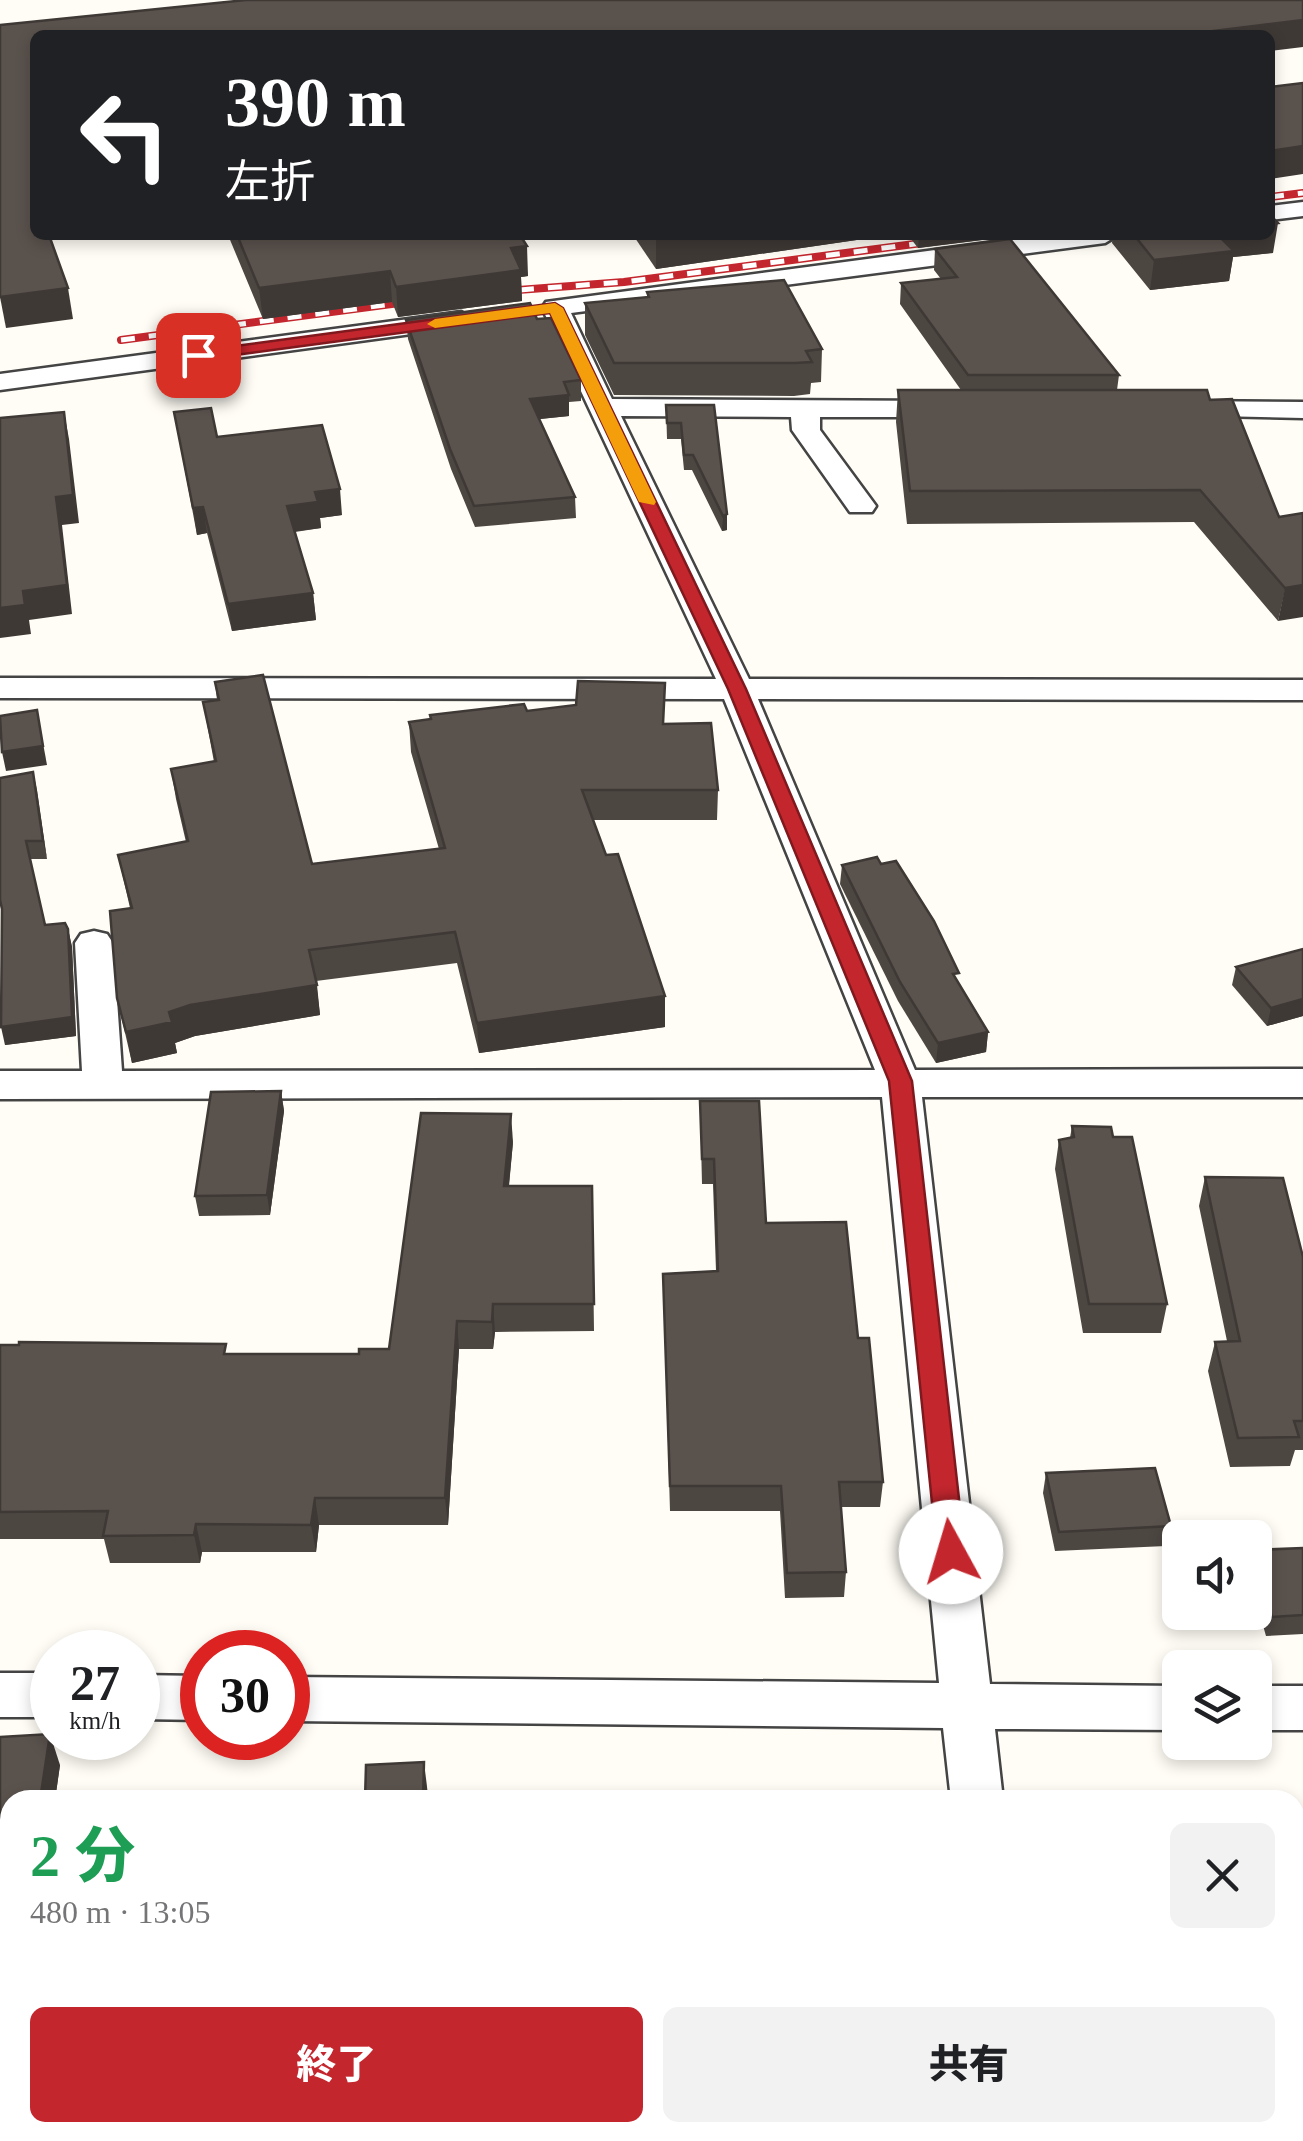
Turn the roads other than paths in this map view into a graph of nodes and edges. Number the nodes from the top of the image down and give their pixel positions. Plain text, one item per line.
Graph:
1 (1303, 209) edge
2 (1275, 212) edge
3 (1066, 240) edge
4 (496, 316) edge
5 (0, 382) edge
6 (602, 407) junction
7 (805, 408) junction
8 (984, 409) edge
9 (1144, 409) edge
10 (1303, 410) edge
11 (861, 506) dead end
12 (0, 688) edge
13 (737, 689) junction
14 (1303, 690) edge
15 (94, 943) dead end
16 (900, 1081) junction
17 (1303, 1083) edge
18 (103, 1084) junction
19 (0, 1085) edge
20 (0, 1695) edge
21 (30, 1696) edge
22 (310, 1699) edge
23 (1162, 1708) edge
24 (1272, 1708) edge
25 (1303, 1708) edge
26 (968, 1709) junction
27 (976, 1790) edge

1 - 2 street
3 - 6 street
4 - 5 street
6 - 7 street
6 - 13 street
7 - 8 street
7 - 11 street
9 - 10 street
12 - 13 street
13 - 14 street
13 - 16 street
15 - 18 street
16 - 17 street
16 - 18 street
16 - 26 street
18 - 19 street
20 - 21 street
22 - 26 street
23 - 26 street
24 - 25 street
26 - 27 street

